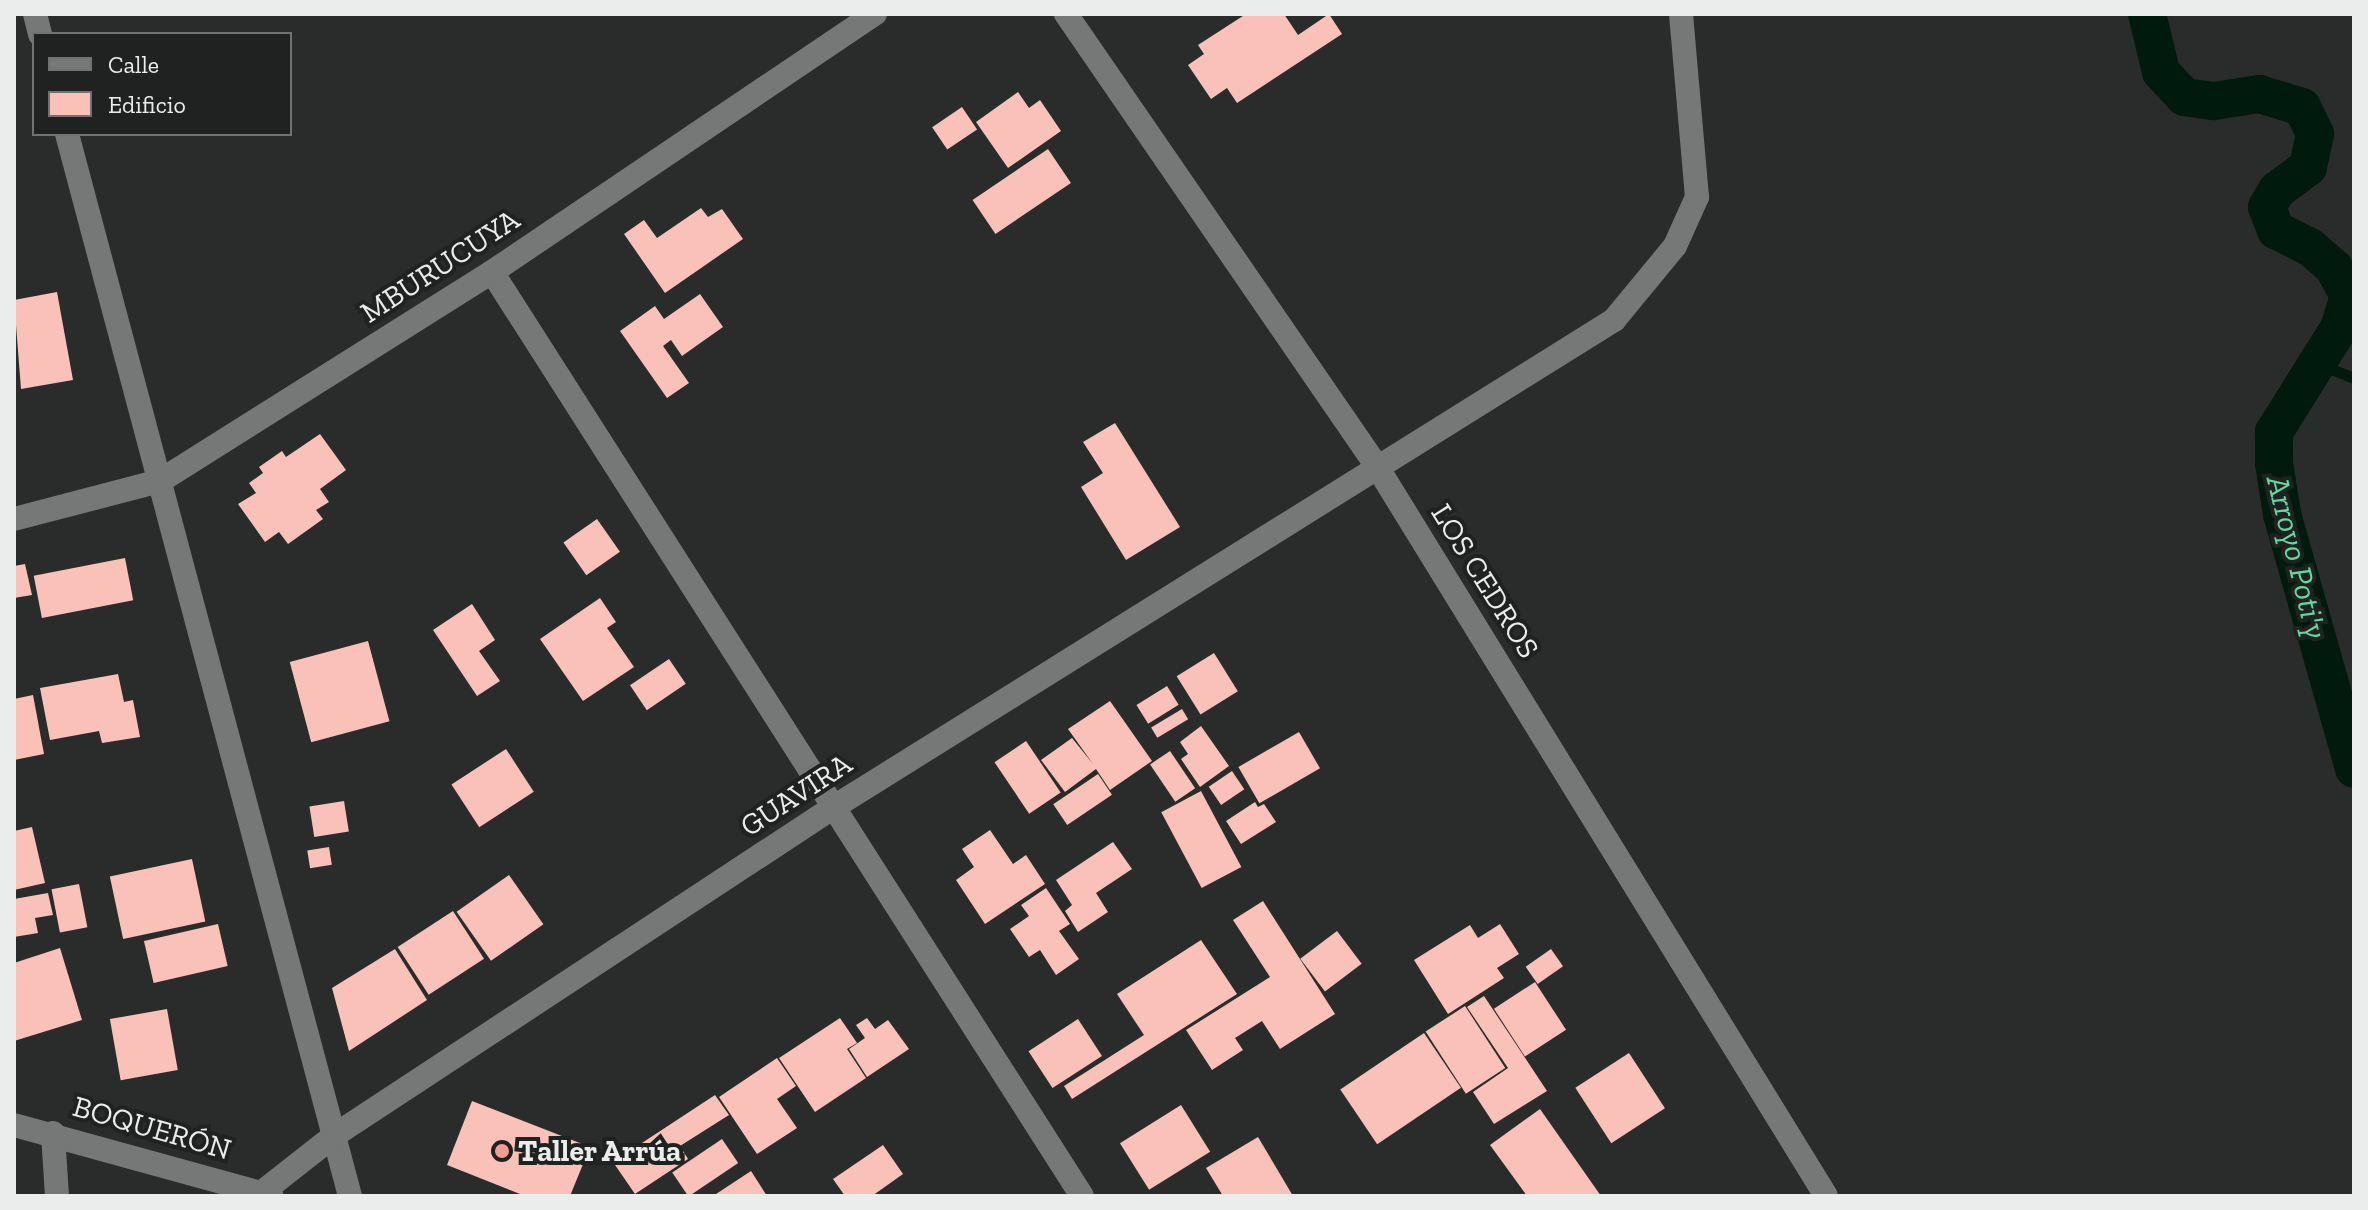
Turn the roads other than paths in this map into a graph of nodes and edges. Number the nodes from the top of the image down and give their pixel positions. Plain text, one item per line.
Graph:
1 (875, 14) edge
2 (1066, 14) edge
3 (1681, 14) edge
4 (68, 136) edge
5 (492, 272) junction
6 (1376, 465) junction
7 (160, 481) junction
8 (14, 519) edge
9 (834, 807) junction
10 (14, 1125) edge
11 (53, 1133) junction
12 (335, 1135) junction
13 (266, 1195) edge
14 (57, 1196) edge
15 (350, 1196) edge
16 (1082, 1196) edge
17 (1826, 1196) edge

1 - 5 street, MBURUCUYA
2 - 6 street, LOS CEDROS
3 - 6 street, GUAVIRA
4 - 7 street
5 - 7 street, MBURUCUYA
5 - 9 street
6 - 9 street, GUAVIRA
6 - 17 street, LOS CEDROS
7 - 8 street, MBURUCUYA
7 - 12 street
9 - 12 street, GUAVIRA
9 - 16 street
10 - 11 street, BOQUERÓN
11 - 13 street, BOQUERÓN
11 - 14 street
12 - 13 street, GUAVIRA
12 - 15 street

